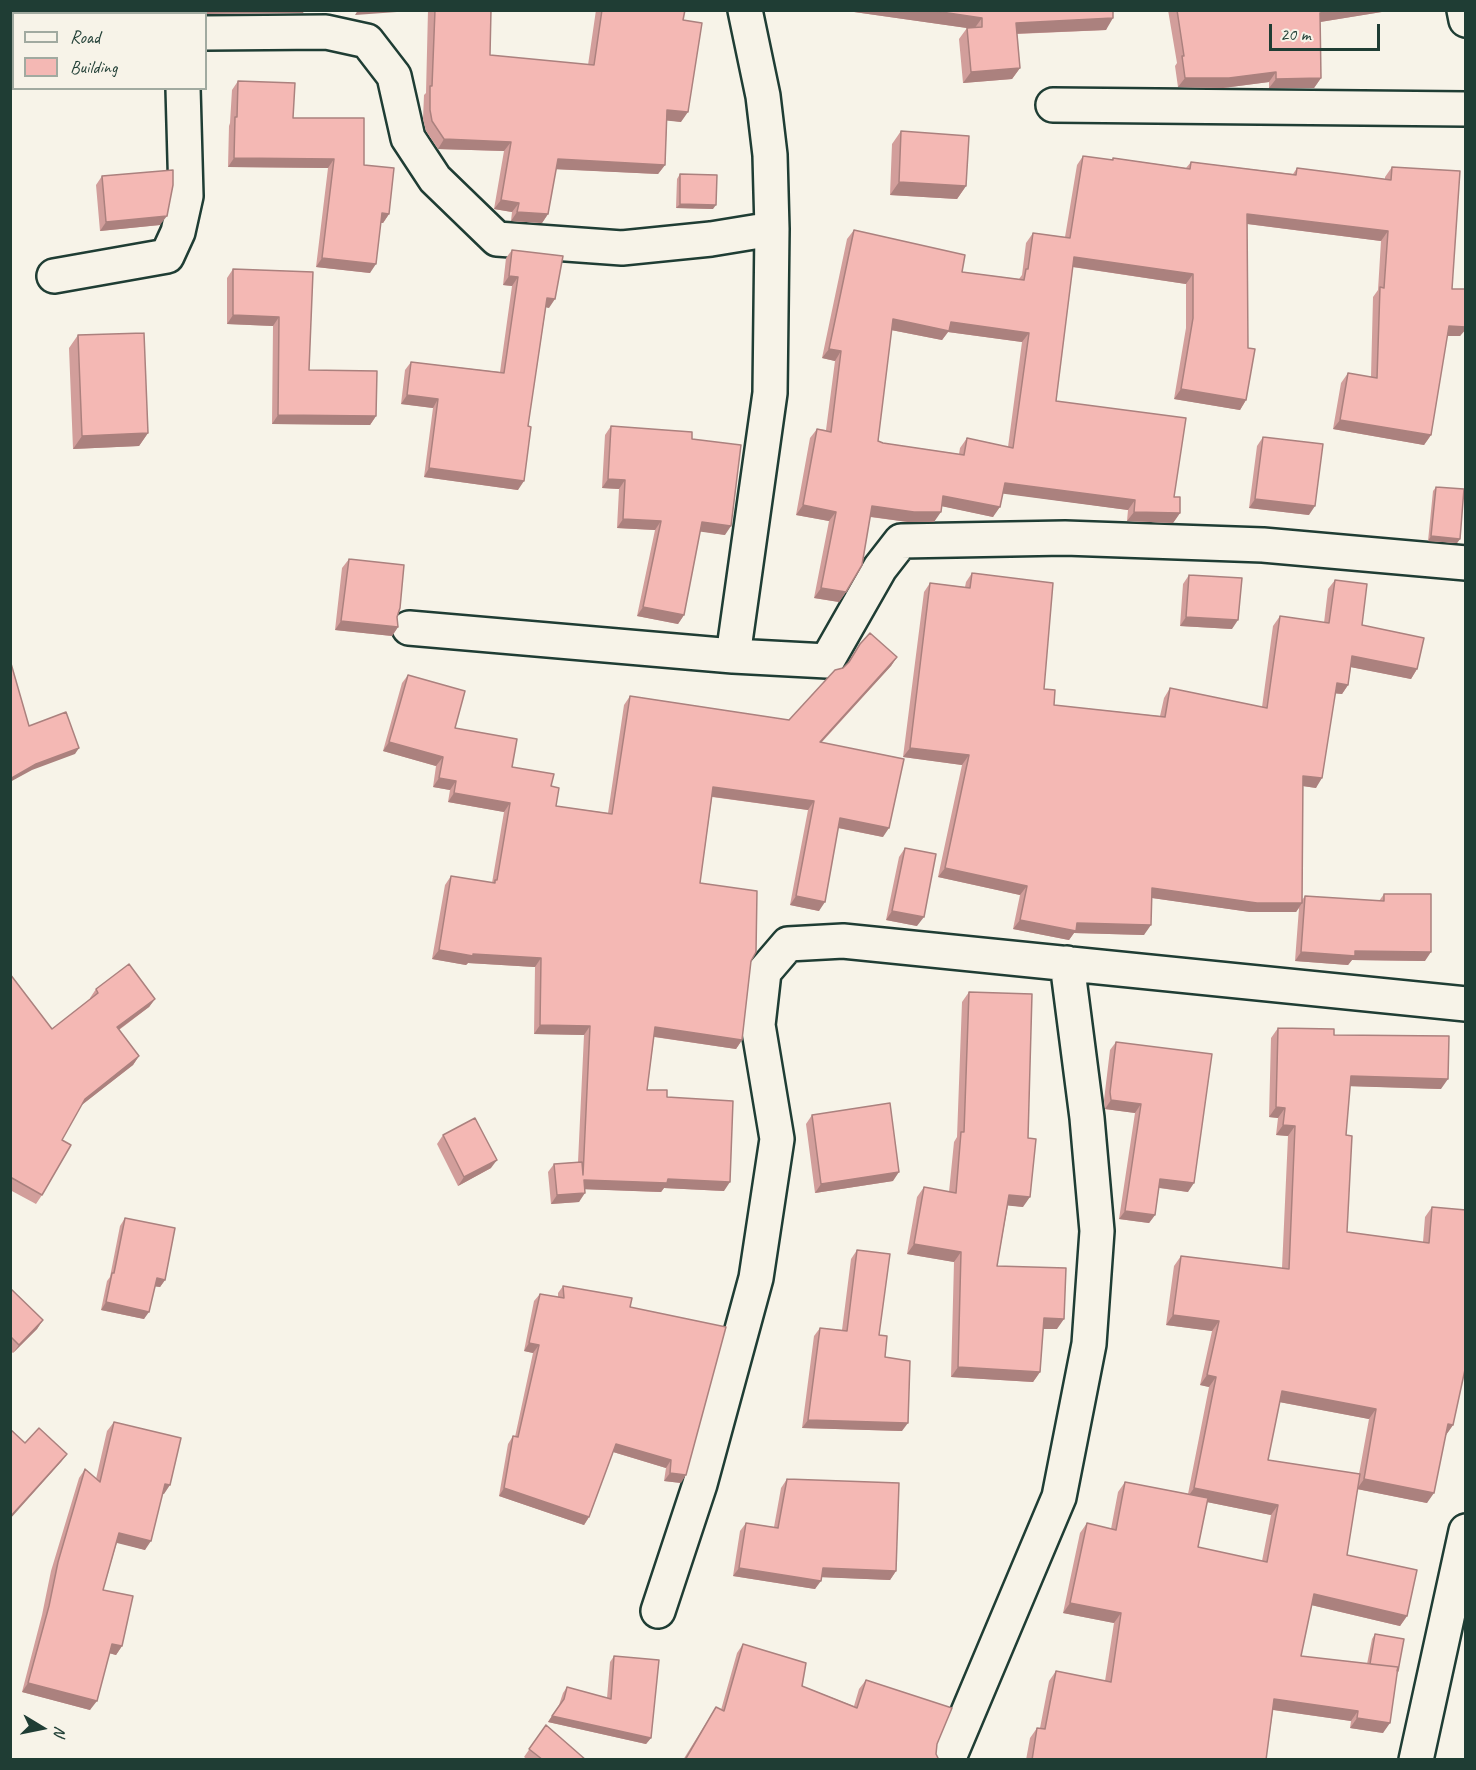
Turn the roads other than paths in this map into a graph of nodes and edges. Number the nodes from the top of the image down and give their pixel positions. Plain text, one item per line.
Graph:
1 (745, 10) edge
2 (1464, 10) edge
3 (1466, 20) edge
4 (207, 33) edge
5 (183, 90) edge
6 (1053, 105) dead end
7 (1466, 109) edge
8 (772, 229) junction
9 (54, 276) dead end
10 (1466, 563) edge
11 (410, 628) dead end
12 (733, 657) junction
13 (1067, 963) junction
14 (1466, 1004) edge
15 (1466, 1531) edge
16 (658, 1611) dead end
17 (948, 1760) edge
18 (1416, 1760) edge

1 - 8 street
2 - 3 street
4 - 8 street
5 - 9 street
6 - 7 street
8 - 12 street
10 - 12 street
11 - 12 street
13 - 14 street
13 - 16 street
13 - 17 street
15 - 18 street

